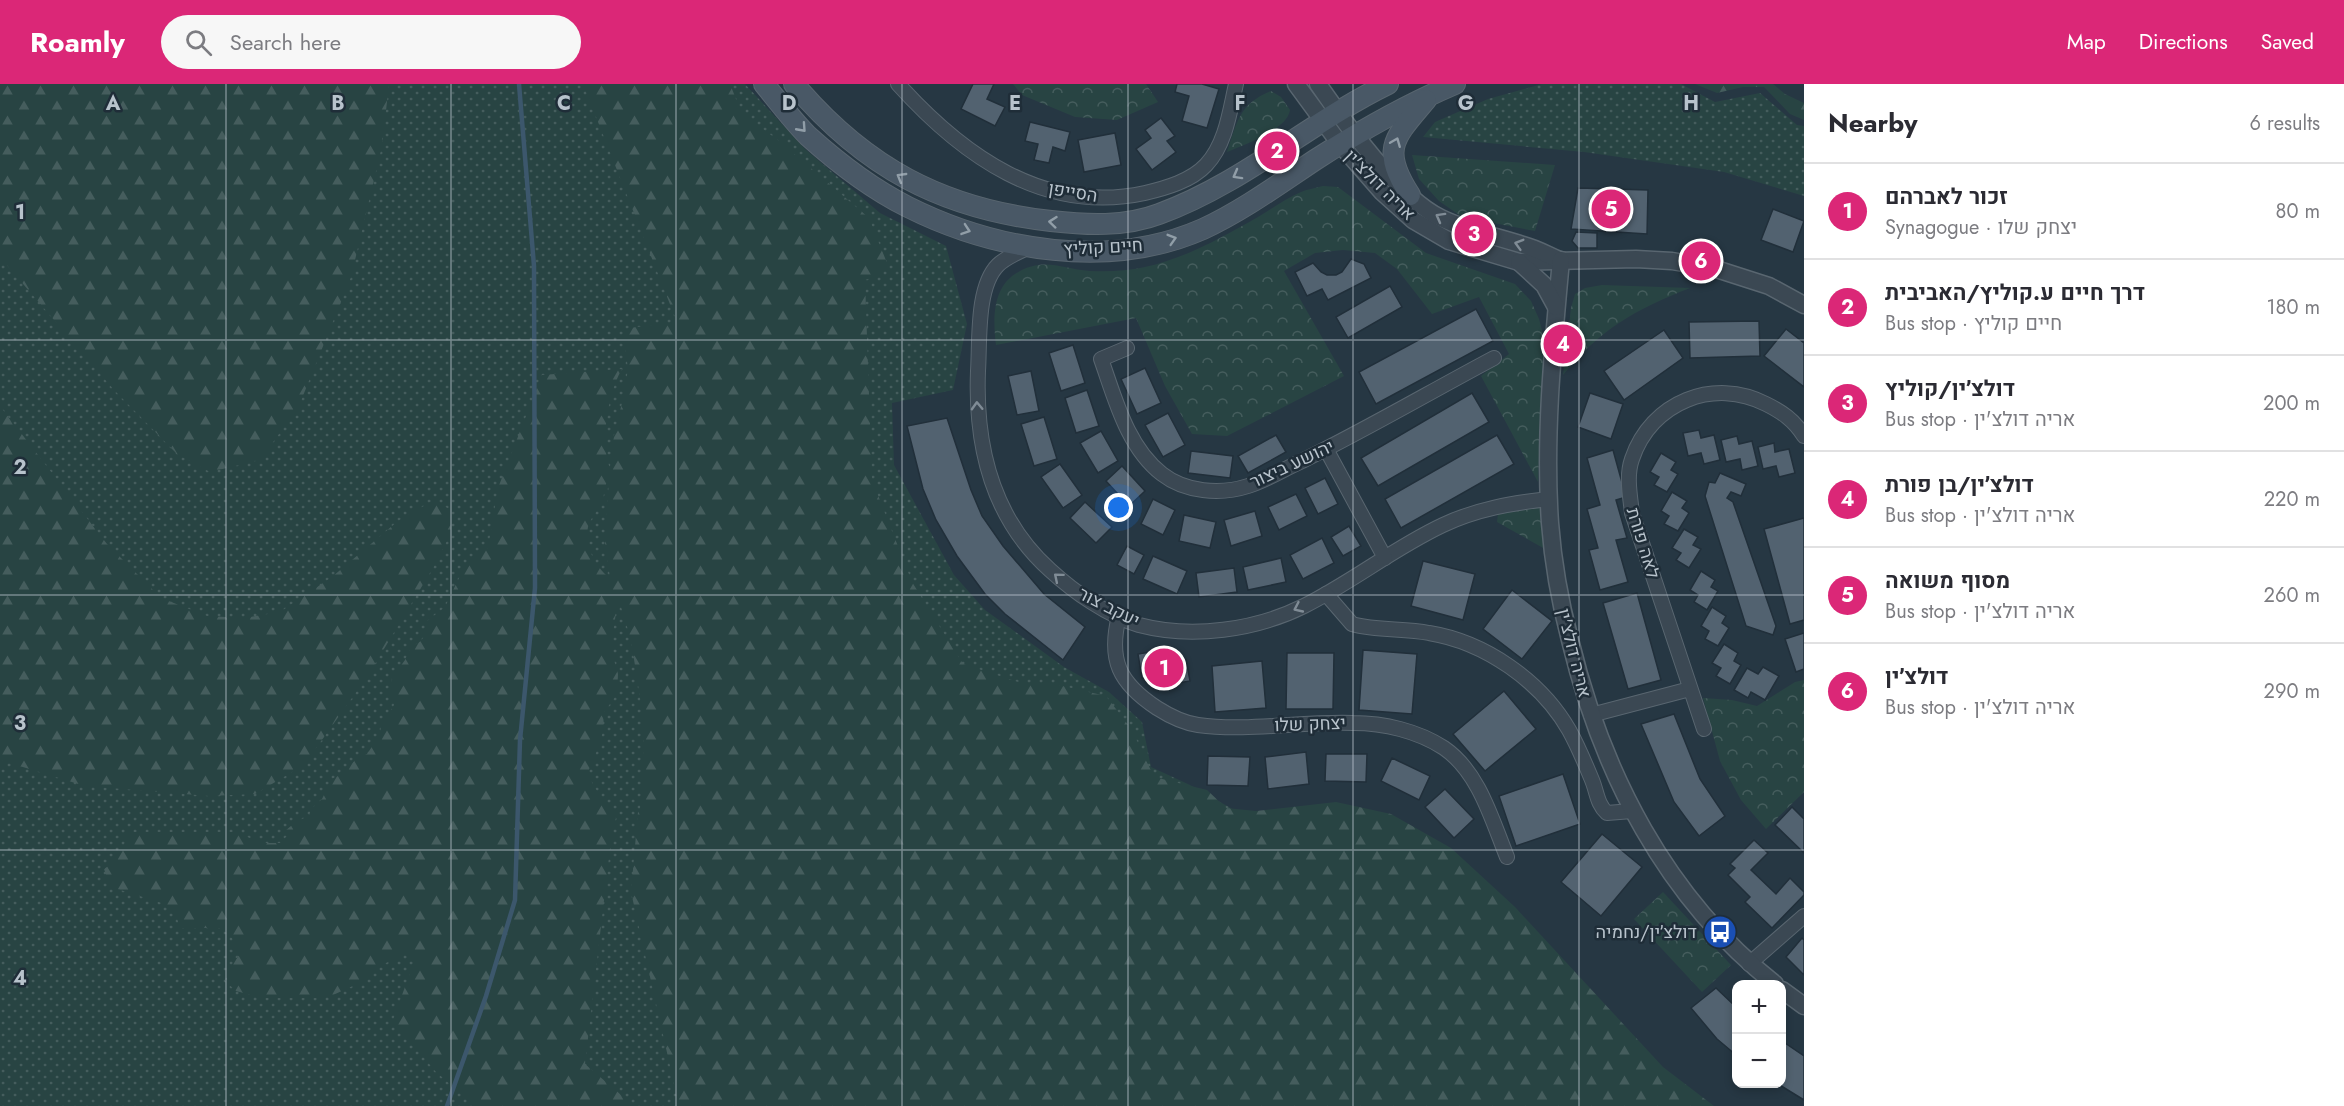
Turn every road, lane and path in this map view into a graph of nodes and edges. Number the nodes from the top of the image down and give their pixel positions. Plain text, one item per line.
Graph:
1 (764, 84) edge
2 (794, 84) edge
3 (898, 84) edge
4 (1236, 84) edge
5 (1243, 84) edge
6 (1296, 84) edge
7 (1388, 84) edge
8 (1455, 84) edge
9 (1320, 85) edge
10 (1432, 94) junction
11 (1233, 101) junction
12 (1330, 116) junction
13 (1348, 140) junction
14 (1410, 195) junction
15 (1031, 246) junction
16 (1561, 260) junction
17 (1520, 262) junction
18 (1804, 305) edge
19 (1557, 308) junction
20 (1127, 348) dead end
21 (1494, 358) dead end
22 (1804, 436) edge
23 (1326, 449) junction
24 (1549, 499) junction
25 (1385, 558) junction
26 (1326, 594) junction
27 (1119, 616) junction
28 (1690, 689) junction
29 (1591, 715) junction
30 (1704, 729) dead end
31 (1632, 811) junction
32 (1507, 857) dead end
33 (1804, 916) edge
34 (1749, 964) junction
35 (1770, 980) edge
36 (1786, 993) edge
37 (1804, 1006) edge

1 -> 15 main road, חיים קוליץ
12 -> 2 main road, חיים קוליץ
3 - 11 street, הסייפן
4 - 11 street, הסייפן
5 - 11 street, הסייפן
6 - 12 street, אריה דולצ'ין
7 - 12 main road, חיים קוליץ
8 - 10 main road, חיים קוליץ
9 - 12 street, אריה דולצ'ין
10 - 13 main road, חיים קוליץ
14 -> 10 main road
12 - 13 street, אריה דולצ'ין
13 - 14 street, אריה דולצ'ין
15 -> 13 main road, חיים קוליץ
13 - 17 street, אריה דולצ'ין
16 -> 14 street, אריה דולצ'ין
27 -> 15 street, יעקב צור
16 - 17 street, אריה דולצ'ין
16 - 18 street, אריה דולצ'ין
16 - 19 street, אריה דולצ'ין
17 - 19 street
19 - 24 street, אריה דולצ'ין
20 - 23 street, יהושע ביצור
21 - 23 street, יהושע ביצור
22 - 28 street, לאה פורת
23 - 25 street
24 - 25 street, יעקב צור
24 - 29 street, אריה דולצ'ין
25 - 26 street, יעקב צור
26 -> 27 street, יעקב צור
26 - 31 street
27 - 32 street, יצחק שלו
28 - 29 street
28 - 30 street, לאה פורת
29 - 31 street, אריה דולצ'ין
31 - 34 street, אריה דולצ'ין
33 - 34 street
34 - 35 street, אריה דולצ'ין
36 - 37 street

